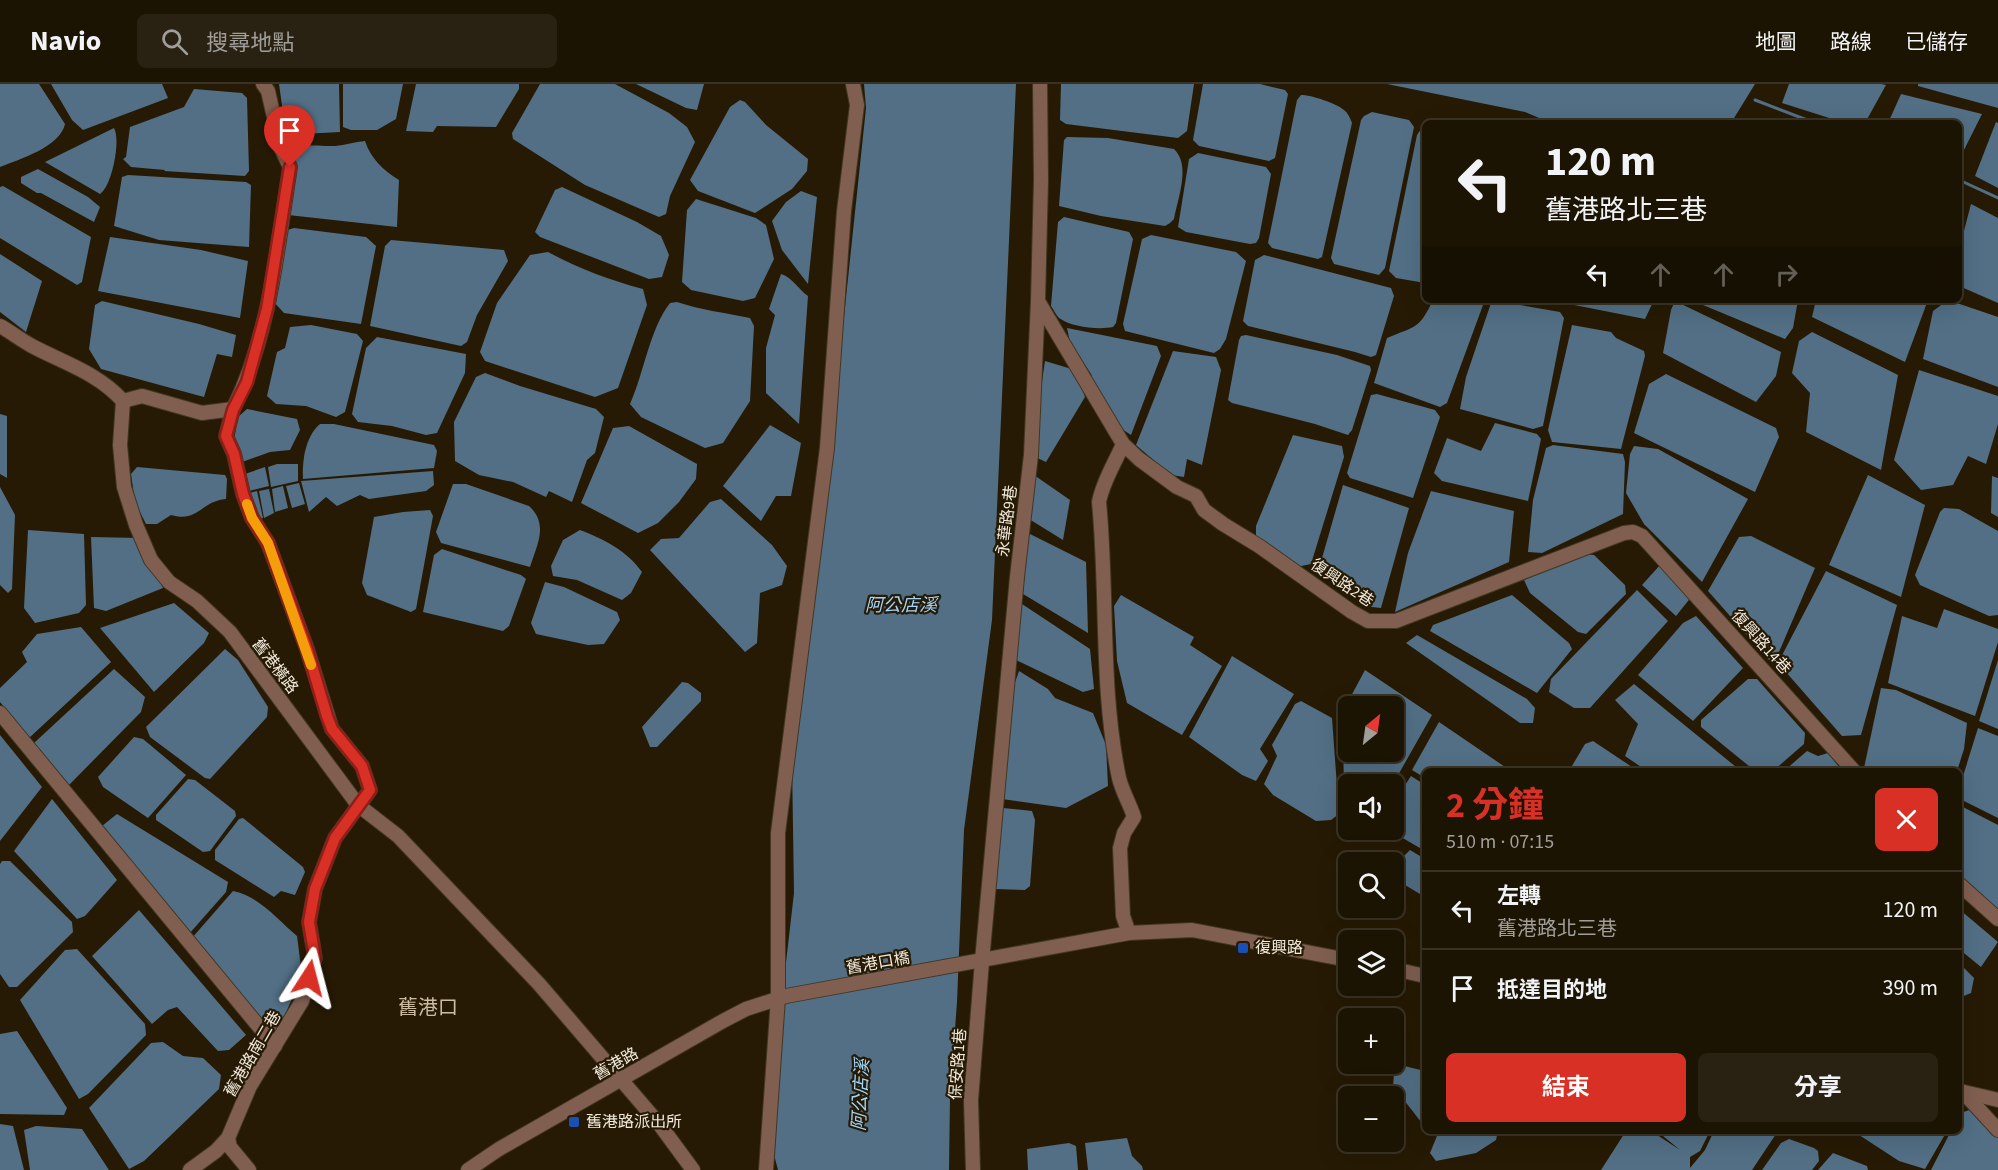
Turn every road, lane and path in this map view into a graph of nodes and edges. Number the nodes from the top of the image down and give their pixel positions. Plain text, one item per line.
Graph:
1 (263, 84) edge
2 (853, 84) edge
3 (1040, 84) edge
4 (1038, 301) junction
5 (0, 326) edge
6 (123, 401) junction
7 (233, 410) junction
8 (1124, 444) junction
9 (1642, 536) joint
10 (0, 713) edge
11 (1851, 768) edge
12 (358, 805) junction
13 (1962, 887) edge
14 (1998, 919) edge
15 (1129, 933) junction
16 (1338, 958) edge
17 (979, 961) junction
18 (1404, 971) edge
19 (1422, 975) edge
20 (782, 997) junction
21 (275, 1046) junction
22 (622, 1079) junction
23 (1962, 1092) edge
24 (1962, 1093) edge
25 (1998, 1100) edge
26 (1998, 1130) edge
27 (228, 1138) junction
28 (190, 1170) edge
29 (249, 1170) edge
30 (468, 1170) edge
31 (693, 1170) edge
32 (766, 1170) edge
33 (973, 1170) edge

1 - 7 street
2 - 20 street
3 - 4 street, 永華路9巷
4 - 8 street, 復興路2巷
4 - 17 street, 永華路9巷
5 - 6 street
6 - 7 street
6 - 12 street, 舊港橫路
7 - 12 street, 舊港路南二巷
8 - 9 street, 復興路2巷
8 - 15 street
9 - 11 street, 復興路14巷
10 - 21 street
12 - 21 street, 舊港路南二巷
12 - 22 street, 舊港橫路
13 - 14 street
15 - 16 street
15 - 17 street
17 - 20 street, 舊港口橋
17 - 33 street, 保安路1巷
18 - 19 street
20 - 22 street, 舊港路
20 - 32 street
21 - 27 street, 舊港路南二巷
22 - 30 street, 舊港路
22 - 31 street, 舊港橫路
23 - 25 street
24 - 26 street
27 - 28 street, 舊港路南二巷
27 - 29 street

